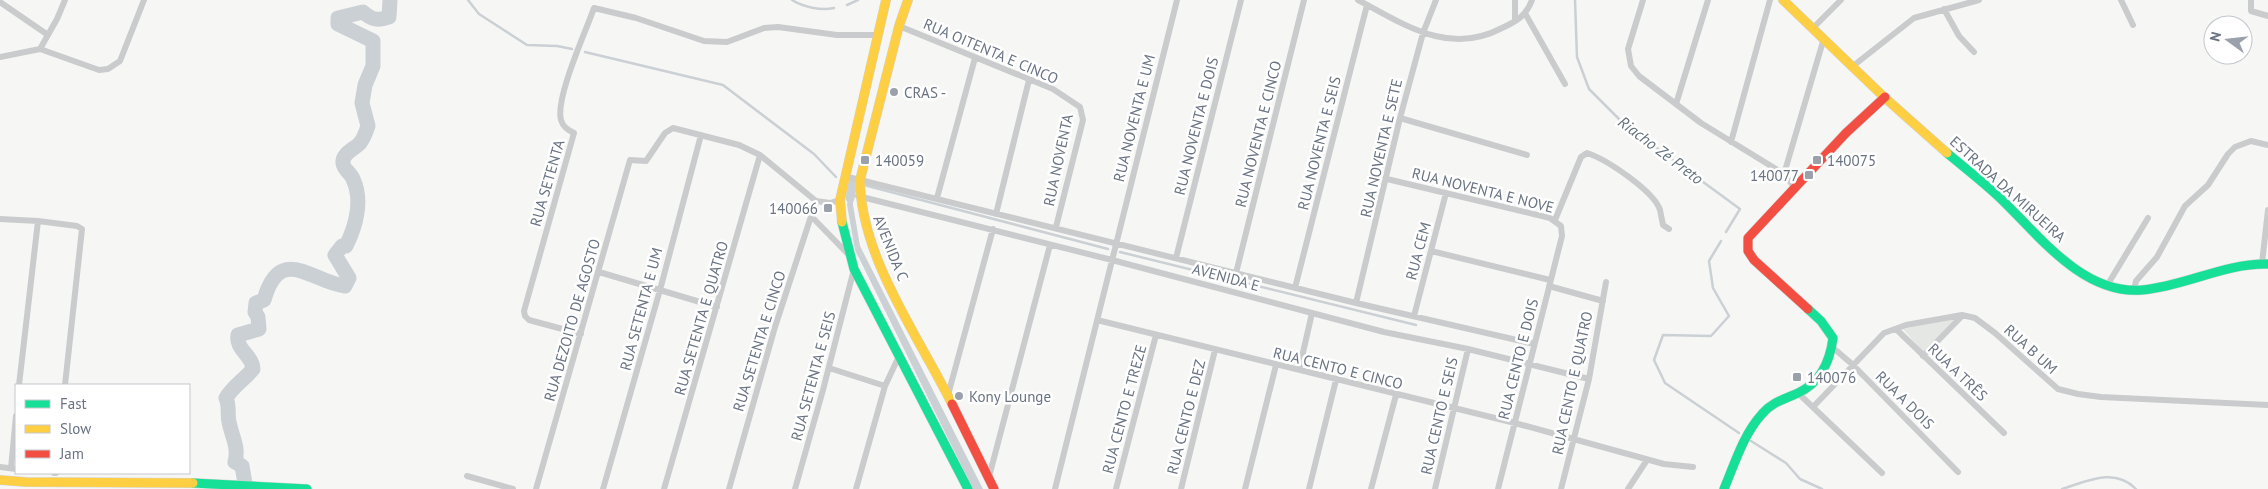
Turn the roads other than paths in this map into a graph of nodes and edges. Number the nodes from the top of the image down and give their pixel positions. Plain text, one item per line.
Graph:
1 (65, 0) edge
2 (144, 0) edge
3 (886, 0) edge
4 (908, 0) edge
5 (1177, 0) edge
6 (1241, 0) edge
7 (1304, 0) edge
8 (1358, 0) edge
9 (1436, 0) edge
10 (1515, 0) edge
11 (1532, 0) edge
12 (1643, 0) edge
13 (1708, 0) edge
14 (1770, 0) edge
15 (1783, 0) edge
16 (1841, 0) edge
17 (1979, 0) edge
18 (2120, 0) edge
19 (2251, 0) edge
20 (0, 2) edge
21 (1367, 5) junction
22 (1944, 9) junction
23 (1526, 15) junction
24 (2268, 16) edge
25 (1515, 21) junction
26 (2133, 25) dead end
27 (899, 26) junction
28 (1813, 28) junction
29 (1423, 34) junction
30 (48, 35) junction
31 (876, 35) junction
32 (1824, 38) junction
33 (40, 49) junction
34 (1974, 52) dead end
35 (872, 56) junction
36 (0, 57) edge
37 (975, 58) junction
38 (890, 61) junction
39 (1853, 66) junction
40 (1029, 80) junction
41 (1565, 84) dead end
42 (1885, 97) junction
43 (1074, 101) joint
44 (1676, 104) junction
45 (1400, 118) junction
46 (701, 135) junction
47 (1731, 142) junction
48 (2268, 145) edge
49 (760, 155) junction
50 (1527, 155) dead end
51 (1784, 174) junction
52 (844, 176) junction
53 (1387, 179) junction
54 (860, 180) junction
55 (1795, 188) junction
56 (1446, 193) junction
57 (858, 196) junction
58 (937, 198) junction
59 (840, 200) junction
60 (816, 201) junction
61 (2268, 210) edge
62 (996, 214) junction
63 (811, 216) junction
64 (2148, 218) dead end
65 (0, 219) edge
66 (1555, 220) junction
67 (38, 221) junction
68 (1056, 227) junction
69 (1669, 228) dead end
70 (993, 229) junction
71 (1562, 236) joint
72 (1116, 243) junction
73 (1050, 245) junction
74 (1431, 251) junction
75 (849, 255) junction
76 (1176, 258) junction
77 (1112, 260) junction
78 (2263, 263) edge
79 (854, 269) junction
80 (599, 272) junction
81 (1236, 273) junction
82 (1606, 282) dead end
83 (1549, 283) junction
84 (2108, 284) junction
85 (1295, 288) junction
86 (660, 290) junction
87 (2134, 290) junction
88 (1603, 301) junction
89 (1356, 303) junction
90 (717, 308) junction
91 (1312, 313) junction
92 (1962, 315) junction
93 (1414, 316) junction
94 (1097, 320) junction
95 (1896, 329) junction
96 (580, 334) junction
97 (1156, 335) junction
98 (1832, 343) junction
99 (1534, 344) junction
100 (1215, 350) junction
101 (1468, 350) junction
102 (899, 356) junction
103 (1923, 356) junction
104 (1852, 364) junction
105 (1276, 365) junction
106 (1530, 365) junction
107 (829, 368) junction
108 (1299, 370) junction
109 (1589, 379) junction
110 (1336, 380) junction
111 (19, 384) edge
112 (66, 384) edge
113 (885, 386) junction
114 (1798, 394) junction
115 (948, 395) junction
116 (1396, 395) junction
117 (2268, 405) edge
118 (1813, 407) junction
119 (1454, 409) junction
120 (1515, 423) junction
121 (2004, 433) dead end
122 (1573, 439) junction
123 (15, 442) edge
124 (1647, 460) junction
125 (0, 467) edge
126 (1694, 467) dead end
127 (14, 469) edge
128 (1958, 472) dead end
129 (1882, 473) dead end
130 (56, 475) edge
131 (467, 476) dead end
132 (988, 478) junction
133 (0, 480) edge
134 (122, 486) edge
135 (307, 489) edge
136 (514, 489) edge
137 (536, 489) edge
138 (603, 489) edge
139 (664, 489) edge
140 (729, 489) edge
141 (795, 489) edge
142 (856, 489) edge
143 (968, 489) edge
144 (994, 489) edge
145 (1055, 489) edge
146 (1116, 489) edge
147 (1181, 489) edge
148 (1245, 489) edge
149 (1309, 489) edge
150 (1371, 489) edge
151 (1435, 489) edge
152 (1498, 489) edge
153 (1561, 489) edge
154 (1628, 489) edge
155 (1724, 489) edge

1 - 30 street
2 - 33 street
3 - 31 main road
4 - 27 main road, AVENIDA C
5 - 72 street, RUA NOVENTA E UM
6 - 76 street, RUA NOVENTA E DOIS
7 - 81 street, RUA NOVENTA E CINCO
8 - 21 street
9 - 29 street, RUA NOVENTA E SETE
10 - 25 street
11 - 23 street
12 - 44 street
13 - 44 street
14 - 47 street
15 - 28 main road, ESTRADA DA MIRUEIRA
16 - 28 street
17 - 22 street
18 - 26 street
19 - 24 street
20 - 30 street
21 - 29 street
21 - 85 street, RUA NOVENTA E SEIS
22 - 34 street
22 - 39 street
23 - 25 street
23 - 41 street
25 - 29 street
27 - 37 street, RUA OITENTA E CINCO
27 - 38 main road, AVENIDA C
28 - 32 main road, ESTRADA DA MIRUEIRA
29 - 45 street, RUA NOVENTA E SETE
30 - 33 street
31 - 35 main road
31 - 96 street, RUA SETENTA
32 - 39 main road, ESTRADA DA MIRUEIRA
32 - 51 street
33 - 36 street
35 - 38 main road
35 - 52 main road
37 - 40 street, RUA OITENTA E CINCO
37 - 58 street
38 - 54 main road, AVENIDA C
39 - 42 main road, ESTRADA DA MIRUEIRA
40 - 43 street, RUA OITENTA E CINCO
40 - 62 street
42 - 55 main road
42 - 84 main road, ESTRADA DA MIRUEIRA
43 - 68 street, RUA NOVENTA
44 - 47 street
45 - 50 street
45 - 53 street, RUA NOVENTA E SETE
46 - 49 street
46 - 80 street, RUA DEZOITO DE AGOSTO
46 - 86 street, RUA SETENTA E UM
47 - 51 street
48 - 87 street
49 - 60 street
49 - 90 street, RUA SETENTA E QUATRO
51 - 55 street
52 - 54 street, AVENIDA E
52 - 59 main road
53 - 56 street, RUA NOVENTA E NOVE
53 - 89 street, RUA NOVENTA E SETE
54 - 57 main road, AVENIDA C
54 - 58 street, AVENIDA E
55 - 98 main road
56 - 66 street, RUA NOVENTA E NOVE
56 - 74 street, RUA CEM
57 - 70 street, AVENIDA E
57 - 115 main road, AVENIDA C
58 - 62 street, AVENIDA E
59 - 60 street
59 - 75 main road
60 - 63 street, RUA SETENTA E CINCO
61 - 78 street
62 - 68 street, AVENIDA E
63 - 75 street
63 - 140 street, RUA SETENTA E CINCO
64 - 84 street
65 - 67 street
66 - 69 street
66 - 71 street, RUA NOVENTA E NOVE
67 - 111 street
67 - 112 street
68 - 72 street, AVENIDA E
70 - 73 street, AVENIDA E
70 - 115 street
71 - 83 street, RUA CENTO E DOIS
72 - 76 street, AVENIDA E
72 - 77 street, RUA NOVENTA E UM
73 - 77 street, AVENIDA E
73 - 132 street
74 - 83 street
74 - 93 street, RUA CEM
75 - 79 main road
76 - 81 street, AVENIDA E
77 - 91 street, AVENIDA E
77 - 94 street, RUA NOVENTA E UM
78 - 87 main road, ESTRADA DA MIRUEIRA
79 - 102 main road
79 - 107 street, RUA SETENTA E SEIS
80 - 86 street
80 - 96 street, RUA DEZOITO DE AGOSTO
81 - 85 street, AVENIDA E
82 - 88 street, RUA CENTO E QUATRO
83 - 88 street
83 - 99 street, RUA CENTO E DOIS
84 - 87 main road, ESTRADA DA MIRUEIRA
85 - 89 street, AVENIDA E
86 - 90 street
86 - 138 street, RUA SETENTA E UM
88 - 109 street, RUA CENTO E QUATRO
89 - 93 street, AVENIDA E
90 - 139 street, RUA SETENTA E QUATRO
91 - 101 street, AVENIDA E
91 - 108 street
92 - 95 street
92 - 103 street
92 - 117 street, RUA B UM
93 - 99 street, AVENIDA E
94 - 97 street, RUA CENTO E CINCO
94 - 145 street, RUA NOVENTA E UM
95 - 103 street, RUA A TRÊS
95 - 104 street
96 - 137 street, RUA DEZOITO DE AGOSTO
97 - 100 street, RUA CENTO E CINCO
97 - 146 street, RUA CENTO E TREZE
98 - 104 street, RUA A DOIS
98 - 114 main road
99 - 106 street, RUA CENTO E DOIS
100 - 105 street, RUA CENTO E CINCO
100 - 147 street, RUA CENTO E DEZ
101 - 106 street, AVENIDA E
101 - 119 street, RUA CENTO E SEIS
102 - 113 street
102 - 143 main road
103 - 121 street, RUA A TRÊS
104 - 118 street
104 - 128 street, RUA A DOIS
105 - 108 street, RUA CENTO E CINCO
105 - 148 street
106 - 109 street, AVENIDA E
106 - 120 street, RUA CENTO E DOIS
107 - 113 street
107 - 141 street, RUA SETENTA E SEIS
108 - 110 street, RUA CENTO E CINCO
109 - 122 street, RUA CENTO E QUATRO
110 - 116 street, RUA CENTO E CINCO
110 - 149 street
113 - 142 street
114 - 118 street
114 - 155 main road
115 - 132 main road, AVENIDA C
116 - 119 street, RUA CENTO E CINCO
116 - 150 street
118 - 129 street
119 - 120 street, RUA CENTO E CINCO
119 - 151 street, RUA CENTO E SEIS
120 - 122 street, RUA CENTO E CINCO
120 - 152 street, RUA CENTO E DOIS
122 - 124 street, RUA CENTO E CINCO
122 - 153 street, RUA CENTO E QUATRO
123 - 127 street
124 - 126 street, RUA CENTO E CINCO
124 - 154 street
125 - 127 street
130 - 133 main road
130 - 134 main road
131 - 136 street
132 - 144 main road, AVENIDA C
134 - 135 main road

